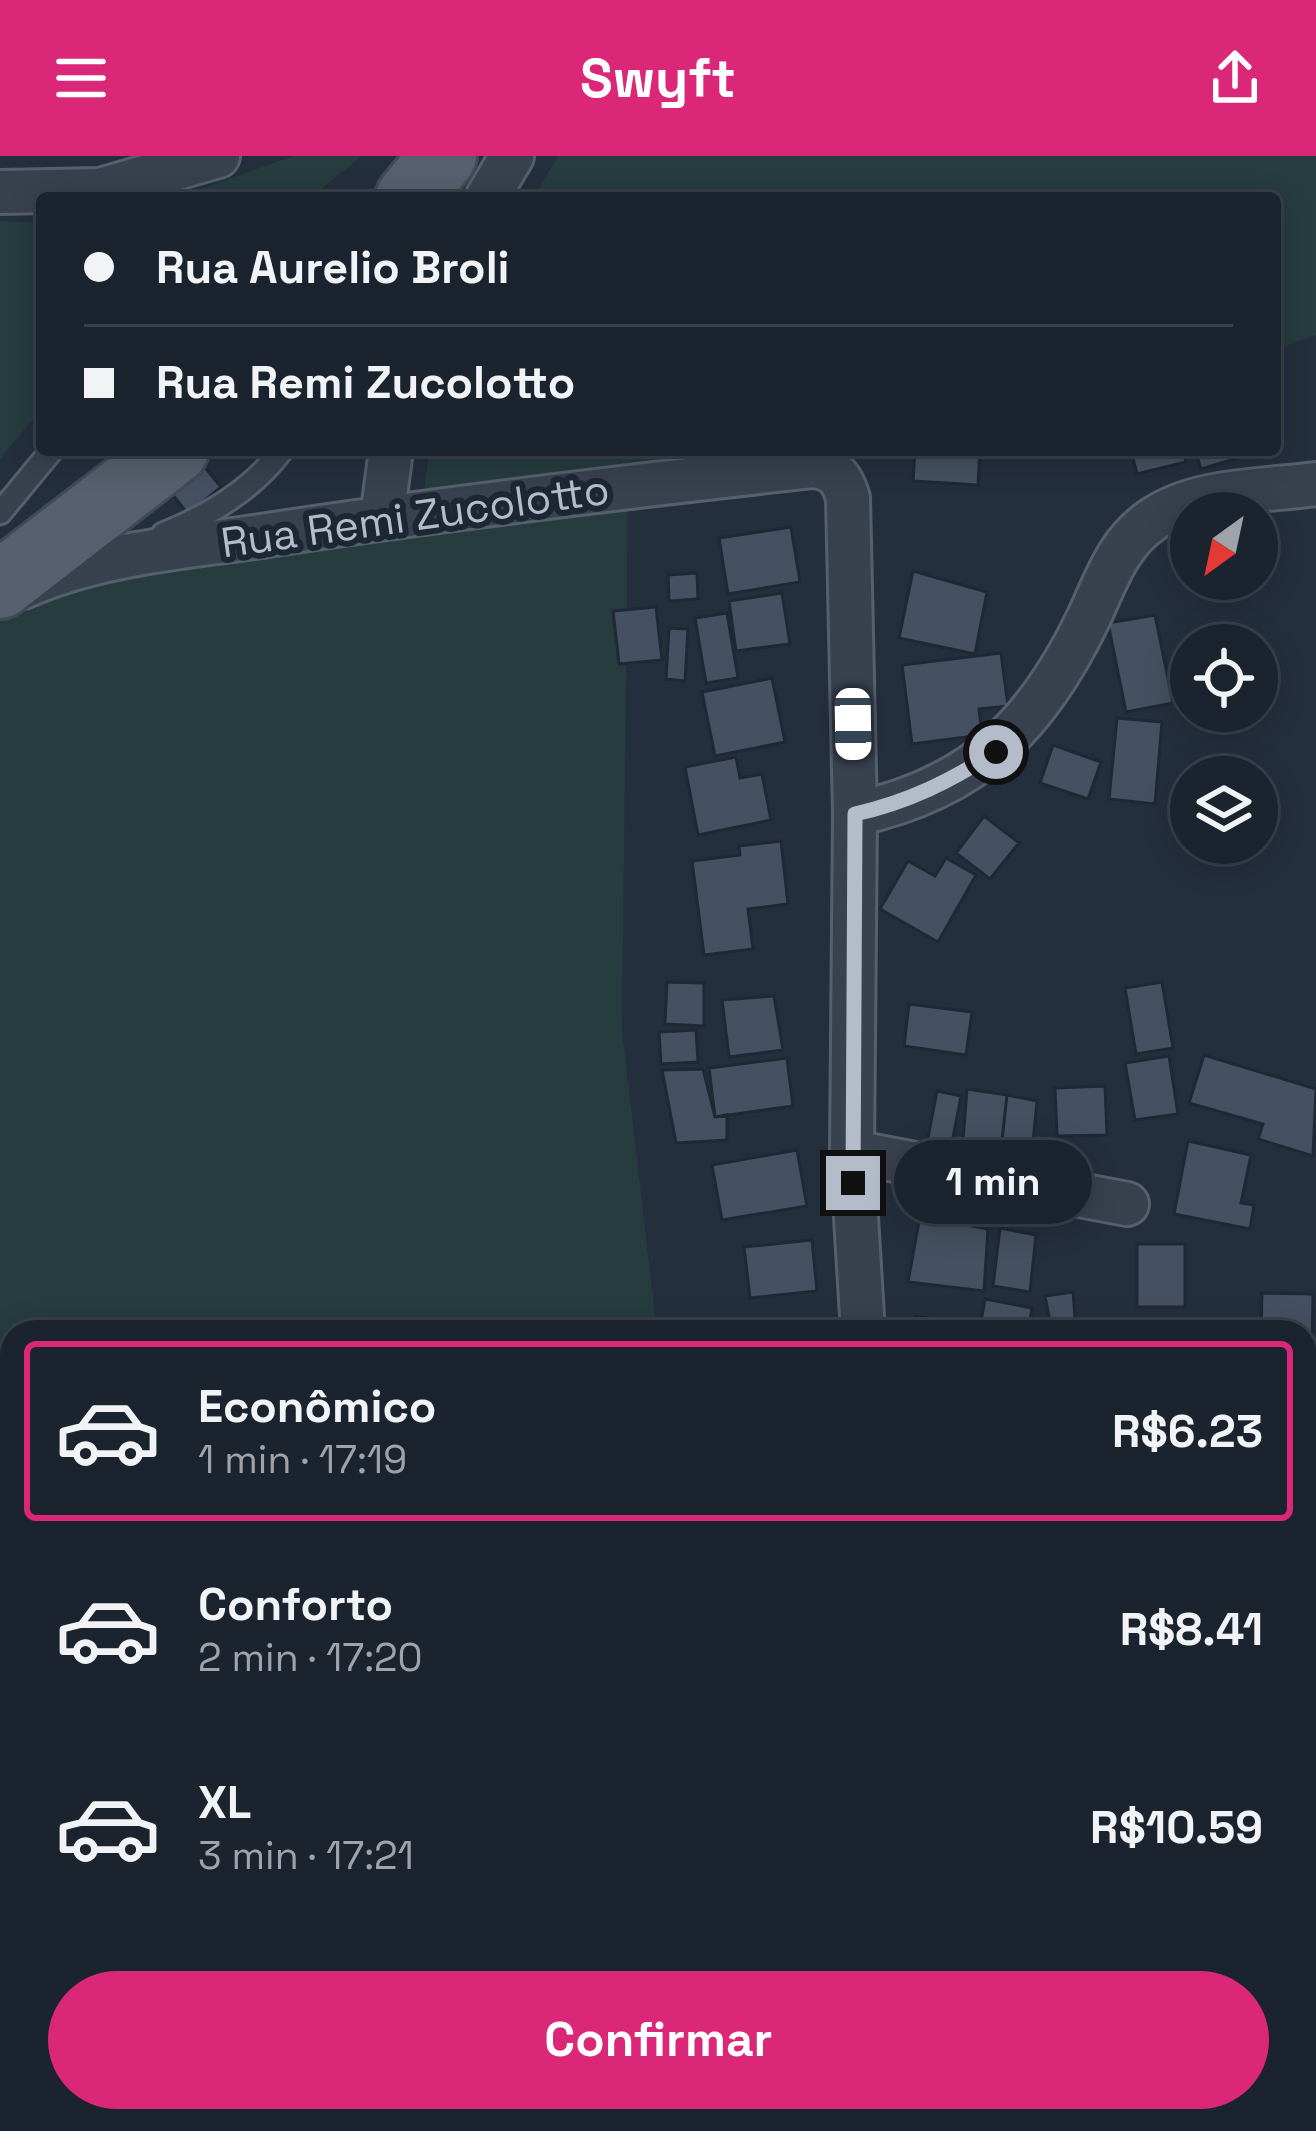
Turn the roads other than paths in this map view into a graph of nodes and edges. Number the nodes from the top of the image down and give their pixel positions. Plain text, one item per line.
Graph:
1 (218, 156) edge
2 (512, 156) edge
3 (491, 192) edge
4 (0, 193) edge
5 (47, 456) edge
6 (113, 456) edge
7 (167, 456) edge
8 (276, 456) edge
9 (390, 456) edge
10 (1316, 484) edge
11 (0, 513) edge
12 (382, 518) junction
13 (0, 544) edge
14 (85, 566) junction
15 (0, 585) edge
16 (0, 598) edge
17 (855, 814) junction
18 (852, 1152) junction
19 (1127, 1204) dead end
20 (862, 1320) edge

1 - 4 street
2 - 3 street
5 - 11 lane
6 - 13 main road
7 - 15 main road
8 - 14 lane
9 - 12 street
10 - 17 street
12 - 14 street, Rua Remi Zucolotto
12 - 17 street, Rua Remi Zucolotto
14 - 16 street, Rua Remi Zucolotto
17 - 18 street, Rua Remi Zucolotto
18 - 19 street
18 - 20 street, Rua Remi Zucolotto

